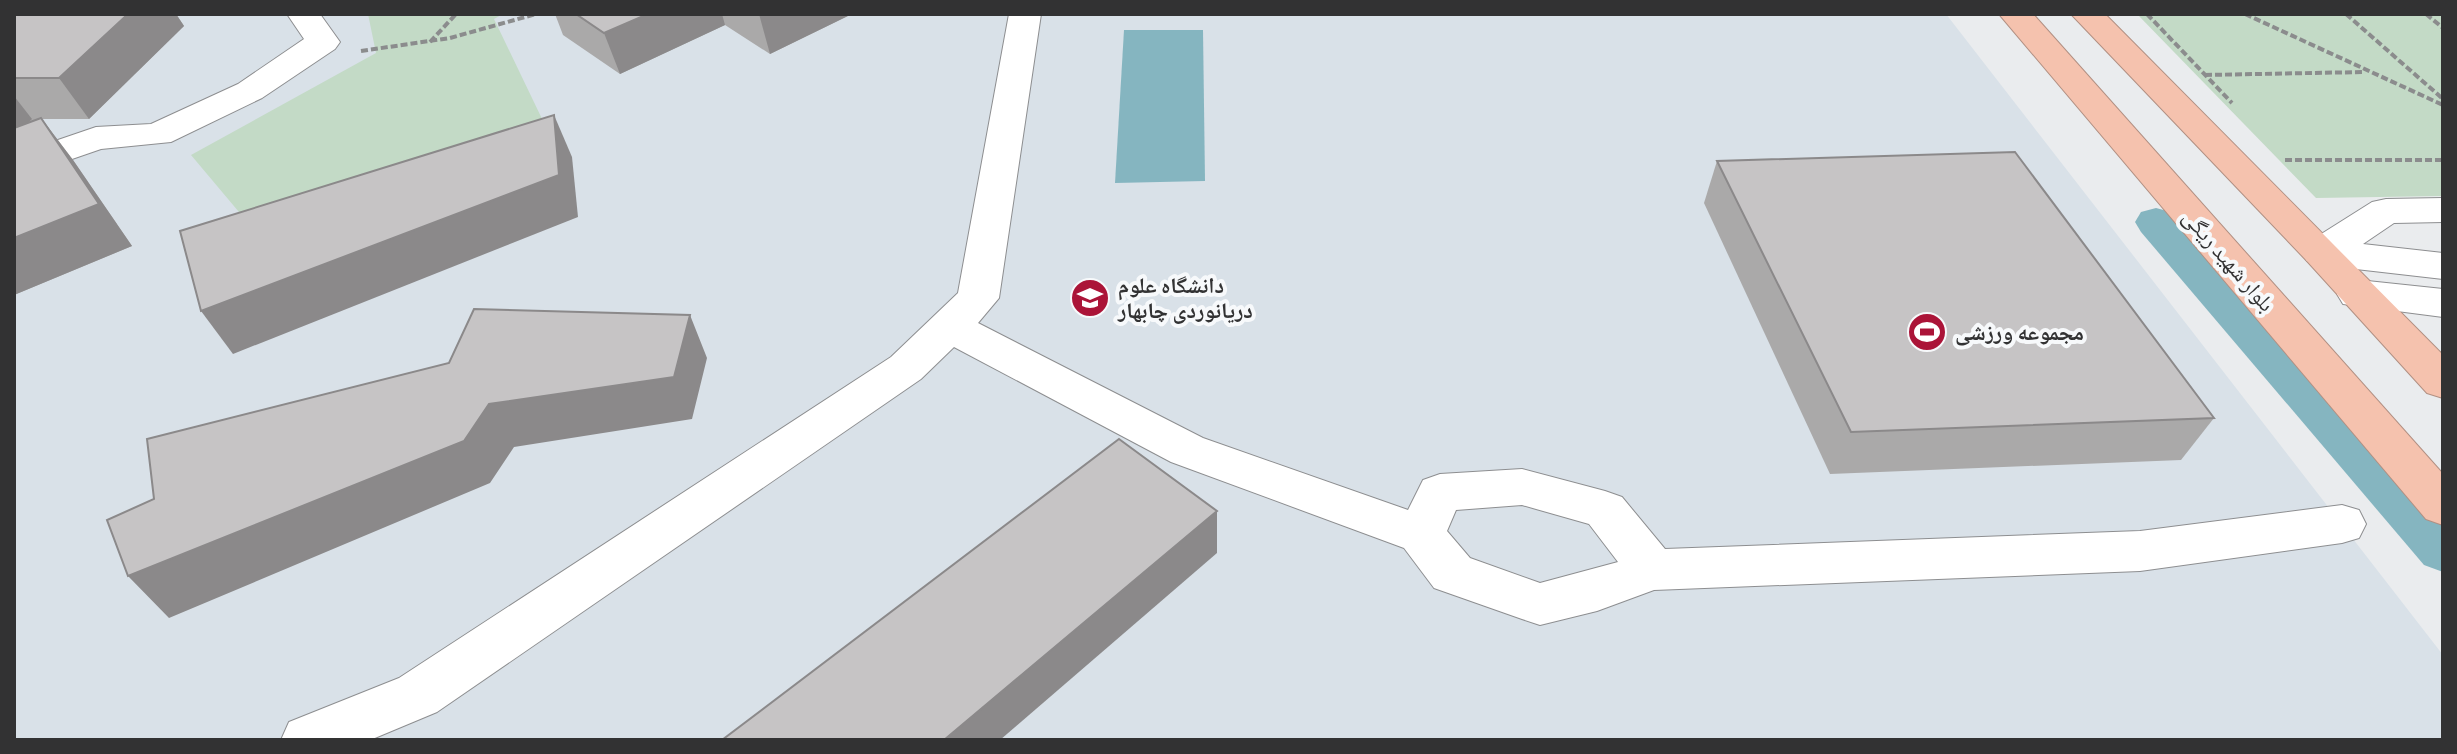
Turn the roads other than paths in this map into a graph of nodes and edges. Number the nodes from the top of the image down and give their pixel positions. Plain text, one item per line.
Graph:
1 (303, 14) edge
2 (1025, 14) edge
3 (2015, 14) edge
4 (2087, 14) edge
5 (14, 168) edge
6 (2443, 210) edge
7 (2321, 252) junction
8 (2430, 283) edge
9 (2358, 294) junction
10 (949, 326) junction
11 (2443, 382) edge
12 (2443, 506) edge
13 (2342, 524) dead end
14 (1421, 534) junction
15 (1653, 570) junction
16 (309, 740) edge

1 - 5 street
2 - 10 street
3 - 12 highway, بلوار شهید ریگی
4 - 7 highway
6 - 7 street
7 - 8 street
7 - 9 highway
8 - 9 street
9 - 11 highway
10 - 14 street
10 - 16 street
13 - 15 street
14 - 15 street
14 - 15 street

